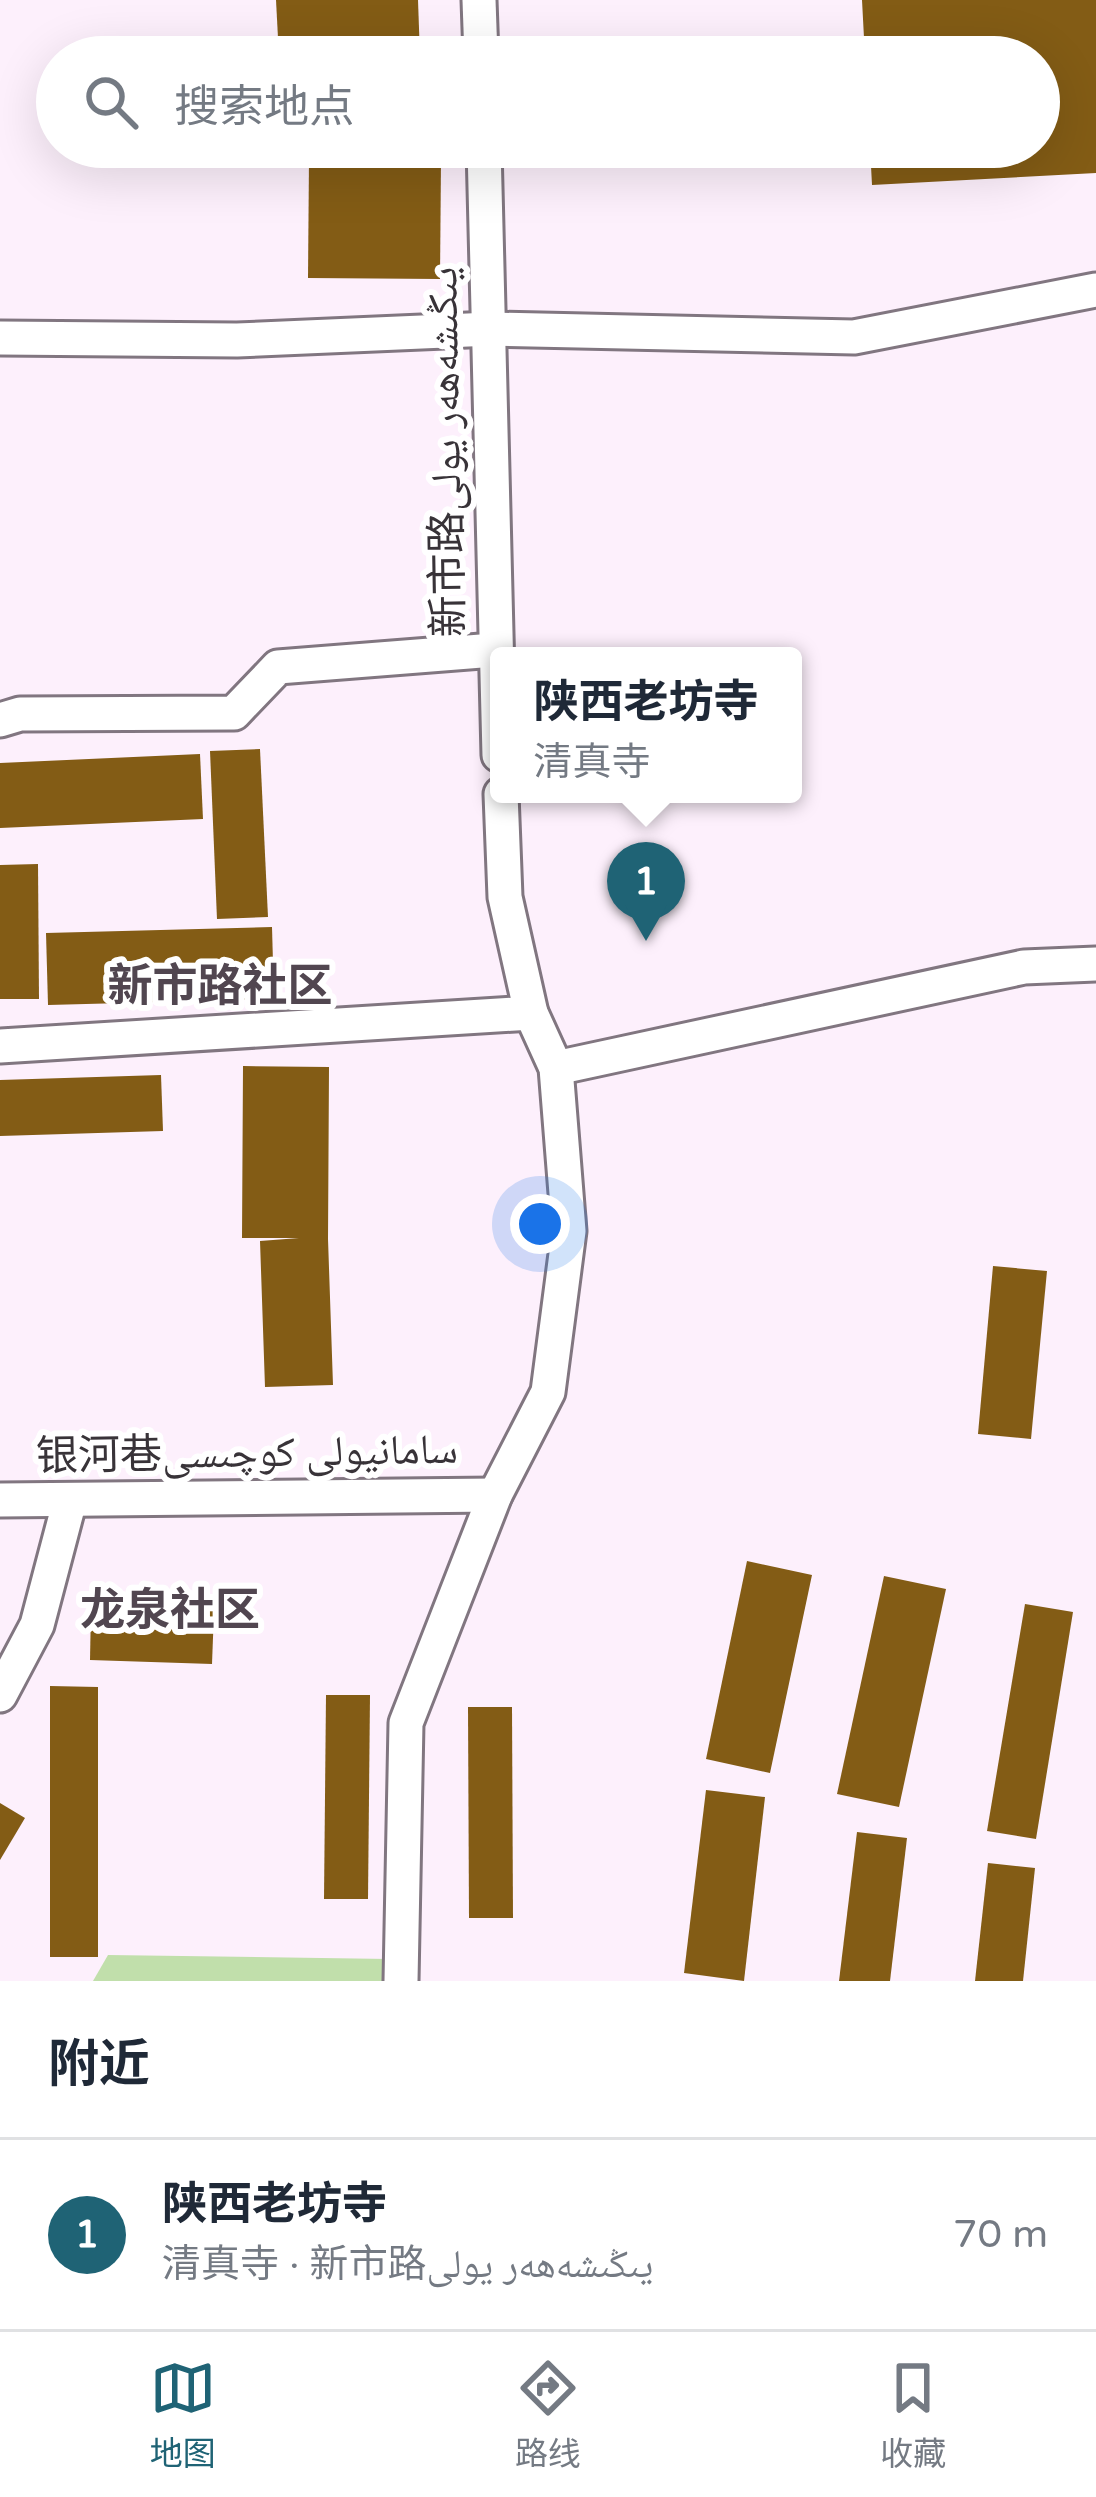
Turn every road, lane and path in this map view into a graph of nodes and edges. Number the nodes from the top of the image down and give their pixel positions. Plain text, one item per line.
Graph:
1 (479, 0) edge
2 (480, 36) edge
3 (485, 168) edge
4 (1096, 290) edge
5 (491, 329) junction
6 (0, 338) edge
7 (494, 647) edge
8 (490, 650) edge
9 (0, 720) edge
10 (501, 803) edge
11 (1096, 964) edge
12 (530, 1013) junction
13 (0, 1046) edge
14 (556, 1068) junction
15 (495, 1495) junction
16 (0, 1500) edge
17 (70, 1500) junction
18 (0, 1695) edge
19 (401, 1981) edge

1 - 2 street
3 - 5 street, 新市路يىڭىشەھەر يولى
4 - 5 street
5 - 6 street
5 - 7 street, 新市路يىڭىشەھەر يولى
8 - 9 street
10 - 12 street
11 - 14 street
12 - 13 street
12 - 14 street
14 - 15 street
15 - 17 street, 银河巷سامانيولى كوچىسى
15 - 19 street
16 - 17 street, 银河巷سامانيولى كوچىسى
17 - 18 street

